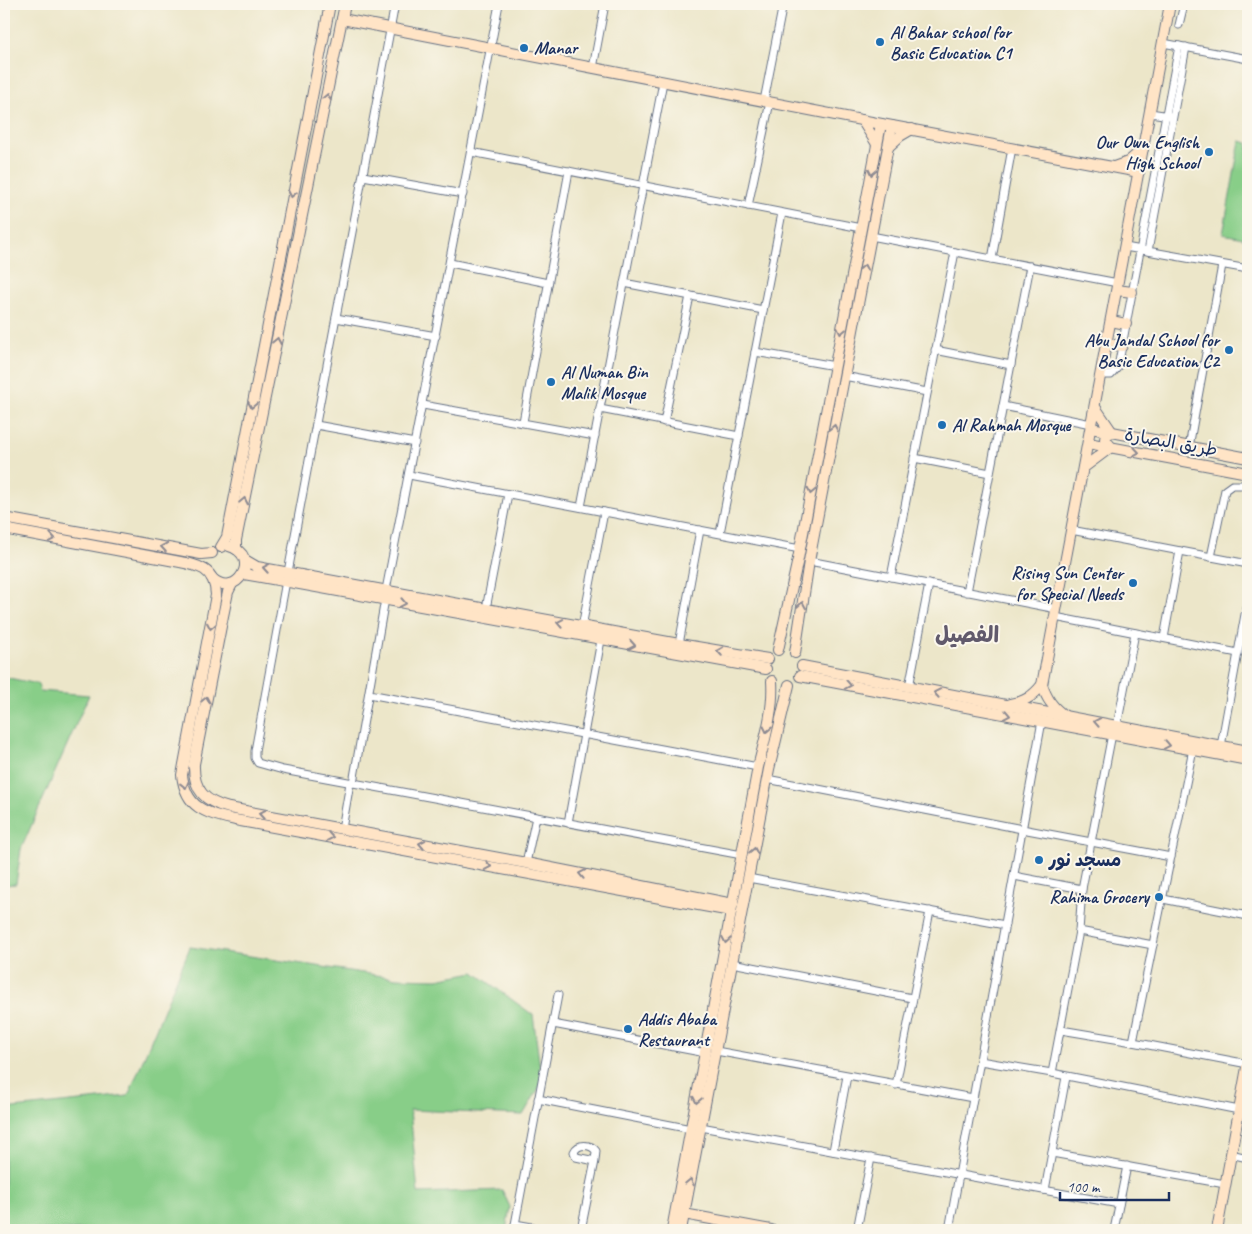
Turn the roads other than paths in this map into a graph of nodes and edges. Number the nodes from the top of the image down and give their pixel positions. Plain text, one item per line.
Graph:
1 (330, 4) edge
2 (345, 4) edge
3 (395, 4) edge
4 (499, 4) edge
5 (605, 4) edge
6 (783, 4) edge
7 (1170, 4) edge
8 (1184, 4) edge
9 (342, 19) junction
10 (1179, 25) dead end
11 (390, 29) junction
12 (1164, 43) junction
13 (1182, 46) junction
14 (490, 48) junction
15 (1248, 58) edge
16 (593, 68) junction
17 (316, 74) junction
18 (663, 82) junction
19 (767, 102) junction
20 (1150, 113) junction
21 (322, 116) junction
22 (1169, 116) junction
23 (862, 120) junction
24 (881, 124) junction
25 (892, 126) junction
26 (912, 130) junction
27 (877, 144) junction
28 (302, 146) junction
29 (888, 147) junction
30 (1012, 148) junction
31 (1144, 148) junction
32 (471, 152) junction
33 (1113, 167) junction
34 (569, 171) junction
35 (1139, 172) junction
36 (363, 176) junction
37 (642, 185) junction
38 (308, 186) junction
39 (463, 194) junction
40 (1135, 195) junction
41 (748, 206) junction
42 (782, 213) junction
43 (861, 228) junction
44 (871, 236) junction
45 (1125, 247) junction
46 (1140, 250) junction
47 (1148, 251) junction
48 (955, 252) junction
49 (992, 259) junction
50 (450, 263) junction
51 (1222, 265) junction
52 (1030, 266) junction
53 (1248, 269) edge
54 (548, 283) junction
55 (624, 283) junction
56 (1117, 286) junction
57 (1132, 292) junction
58 (690, 296) junction
59 (763, 310) junction
60 (336, 318) junction
61 (1111, 321) junction
62 (1126, 324) junction
63 (436, 336) junction
64 (1107, 344) junction
65 (1122, 346) junction
66 (935, 350) junction
67 (755, 352) junction
68 (1011, 365) junction
69 (835, 366) junction
70 (1101, 375) junction
71 (844, 376) junction
72 (927, 392) junction
73 (423, 405) junction
74 (1003, 406) junction
75 (1095, 407) junction
76 (600, 409) junction
77 (523, 422) junction
78 (664, 422) junction
79 (316, 425) junction
80 (1091, 426) junction
81 (1112, 432) junction
82 (595, 436) junction
83 (739, 436) junction
84 (415, 443) junction
85 (1088, 443) junction
86 (1111, 447) junction
87 (1189, 447) junction
88 (914, 458) junction
89 (1248, 458) edge
90 (1083, 468) junction
91 (990, 473) junction
92 (1248, 473) edge
93 (409, 475) junction
94 (1248, 486) edge
95 (508, 494) junction
96 (580, 507) junction
97 (604, 512) junction
98 (4, 518) edge
99 (4, 529) edge
100 (700, 530) junction
101 (1071, 530) junction
102 (720, 534) junction
103 (221, 547) junction
104 (800, 548) junction
105 (236, 549) junction
106 (1180, 551) junction
107 (212, 553) junction
108 (1211, 557) junction
109 (245, 560) junction
110 (809, 561) junction
111 (1248, 564) edge
112 (244, 574) junction
113 (210, 575) junction
114 (287, 576) junction
115 (890, 577) junction
116 (232, 584) junction
117 (929, 584) junction
118 (967, 592) junction
119 (385, 595) junction
120 (1248, 598) edge
121 (486, 609) junction
122 (1056, 613) junction
123 (582, 627) junction
124 (1135, 632) junction
125 (1164, 638) junction
126 (601, 640) junction
127 (679, 644) junction
128 (778, 650) junction
129 (795, 653) junction
130 (1238, 653) junction
131 (767, 664) junction
132 (801, 671) junction
133 (772, 681) junction
134 (789, 685) junction
135 (1042, 685) junction
136 (909, 687) junction
137 (369, 694) junction
138 (1005, 705) junction
139 (1065, 716) junction
140 (1042, 722) junction
141 (1115, 730) junction
142 (583, 734) junction
143 (1221, 746) junction
144 (1193, 749) junction
145 (1248, 751) edge
146 (1248, 760) edge
147 (758, 767) junction
148 (767, 779) junction
149 (351, 783) junction
150 (536, 817) junction
151 (568, 823) junction
152 (342, 829) junction
153 (1022, 830) junction
154 (1091, 841) junction
155 (742, 855) junction
156 (1171, 857) junction
157 (526, 863) junction
158 (1014, 876) junction
159 (748, 878) junction
160 (1082, 889) junction
161 (685, 899) junction
162 (1162, 899) junction
163 (732, 907) junction
164 (930, 911) junction
165 (1248, 916) edge
166 (1005, 925) junction
167 (1079, 932) junction
168 (1153, 946) junction
169 (732, 963) junction
170 (558, 995) dead end
171 (912, 998) junction
172 (553, 1024) junction
173 (1061, 1030) junction
174 (1133, 1042) junction
175 (711, 1052) junction
176 (980, 1061) junction
177 (1248, 1063) edge
178 (1052, 1073) junction
179 (847, 1076) junction
180 (1066, 1077) junction
181 (896, 1085) junction
182 (973, 1098) junction
183 (538, 1099) junction
184 (1239, 1110) junction
185 (696, 1128) junction
186 (833, 1151) junction
187 (1052, 1153) junction
188 (1230, 1154) junction
189 (871, 1158) junction
190 (1248, 1158) edge
191 (594, 1162) dead end
192 (1127, 1166) junction
193 (959, 1175) junction
194 (1224, 1184) junction
195 (1045, 1190) junction
196 (1119, 1204) junction
197 (684, 1214) junction
198 (514, 1227) edge
199 (549, 1230) edge
200 (581, 1230) edge
201 (672, 1230) edge
202 (681, 1230) edge
203 (771, 1230) edge
204 (857, 1230) edge
205 (949, 1230) edge
206 (1114, 1230) edge
207 (1217, 1230) edge

1 - 17 street
2 - 9 street
3 - 11 street
4 - 14 street
5 - 16 street
6 - 19 street
7 - 12 street
8 - 10 street
9 - 11 street
21 -> 9 street
11 - 14 street
11 - 36 street
12 - 13 street
12 - 20 street
13 - 15 street
13 - 22 street
14 - 16 street
14 - 32 street
16 - 18 street
17 - 21 street
17 - 28 street
18 - 19 street
18 - 37 street
19 - 23 street
19 - 41 street
20 - 22 street
20 - 31 street
21 - 38 street
22 - 46 street
22 - 47 street
23 - 24 street
23 - 27 street
24 - 25 street
24 - 27 street
25 - 26 street
25 - 29 street
26 - 29 street
26 - 30 street
27 -> 43 street
28 - 38 street
28 -> 103 street
29 - 44 street
30 - 33 street
30 - 49 street
31 - 33 street
31 - 35 street
32 - 34 street
32 - 39 street
33 - 35 street
33 - 40 street
34 - 37 street
34 - 54 street
35 - 40 street
36 - 39 street
36 - 60 street
37 - 41 street
37 - 55 street
105 -> 38 street
39 - 50 street
40 - 45 street
41 - 42 street
42 - 43 street
42 - 59 street
43 -> 69 street
44 - 48 street
71 -> 44 street
45 - 46 street
45 - 56 street
46 - 47 street
46 - 57 street
47 - 51 street
48 - 49 street
48 - 66 street
49 - 52 street
50 - 54 street
50 - 63 street
51 - 53 street
51 - 87 street
52 - 56 street
52 - 68 street
54 - 77 street
55 - 58 street
55 - 76 street
56 - 57 street
56 - 61 street
57 - 62 street
58 - 59 street
58 - 78 street
59 - 67 street
60 - 63 street
60 - 79 street
61 - 62 street
61 - 64 street
62 - 65 street
63 - 73 street
64 - 65 street
64 - 70 street
65 - 70 street
66 - 68 street
66 - 72 street
67 - 69 street
67 - 83 street
68 - 74 street
69 -> 104 street
70 - 75 street
71 - 72 street
110 -> 71 street
72 - 88 street
73 - 77 street
73 - 84 street
74 - 80 street
74 - 91 street
75 - 80 street
75 - 81 street
76 - 78 street
76 - 82 street
77 - 82 street
78 - 83 street
79 - 84 street
79 - 114 street
80 - 81 street, طريق البصارة
80 - 85 street
81 - 86 street
81 - 87 street, طريق البصارة
82 - 96 street
83 - 102 street
84 - 93 street
85 - 86 street, طريق البصارة
85 - 90 street
86 - 90 street
86 -> 92 street, طريق البصارة
87 - 89 street, طريق البصارة
88 - 91 street
88 - 115 street
90 - 101 street
91 - 118 street
93 - 95 street
93 - 119 street
94 - 108 street
95 - 96 street
95 - 121 street
96 - 97 street
97 - 100 street
97 - 123 street
107 -> 98 street
99 -> 113 street
100 - 102 street
100 - 127 street
101 - 106 street
101 - 122 street
102 - 104 street
103 - 105 street
103 - 107 street
104 - 128 street
105 - 109 street
106 - 108 street
106 - 125 street
107 - 113 street
108 - 111 street
109 - 112 street
114 -> 109 street
110 - 115 street
129 -> 110 street
112 - 114 street
112 - 116 street
113 - 116 street
113 -> 161 street
114 - 119 street
114 - 149 street
115 - 117 street
152 -> 116 street
117 - 118 street
117 - 136 street
118 - 122 street
119 - 121 street
119 -> 126 street
119 - 137 street
120 - 130 street
123 -> 121 street
122 - 124 street
122 - 135 street
123 - 127 street
124 - 125 street
124 - 141 street
125 - 130 street
126 -> 131 street
126 - 142 street
131 -> 127 street
128 - 129 street
128 - 131 street
129 - 132 street
130 - 143 street
131 - 133 street
132 - 134 street
132 - 136 street
132 -> 140 street
133 - 134 street
133 -> 147 street
134 - 148 street
135 - 138 street
135 - 139 street
138 -> 136 street
137 - 142 street
137 - 149 street
138 - 139 street
141 -> 139 street
140 - 141 street
140 - 153 street
141 - 143 street
141 -> 144 street
141 - 154 street
142 - 147 street
142 - 151 street
143 - 145 street
144 - 146 street
144 - 156 street
147 - 155 street
148 - 153 street
159 -> 148 street
149 - 150 street
149 - 152 street
150 - 151 street
150 - 157 street
151 - 155 street
157 -> 152 street
153 - 154 street
153 - 158 street
154 - 156 street
154 - 160 street
155 - 163 street
156 - 162 street
161 -> 157 street
158 - 160 street
158 - 166 street
159 - 164 street
159 - 169 street
160 - 167 street
161 - 163 street
162 - 165 street
162 - 168 street
163 -> 175 street
164 - 166 street
164 - 171 street
166 - 176 street
167 - 168 street
167 - 173 street
168 - 174 street
169 - 171 street
169 - 175 street
170 - 172 street
171 - 181 street
172 - 175 street
172 - 183 street
173 - 174 street
173 - 178 street
174 - 177 street
175 - 179 street
175 - 185 street
176 - 178 street
176 - 182 street
177 - 184 street
178 - 180 street
179 - 181 street
179 - 186 street
180 - 184 street
180 - 187 street
181 - 182 street
182 - 193 street
183 - 185 street
183 - 198 street
184 - 188 street
185 - 186 street
197 -> 185 street
185 - 201 street
186 - 189 street
187 - 192 street
187 - 195 street
188 - 190 street
188 - 194 street
189 - 193 street
189 - 204 street
191 - 200 street
192 - 194 street
192 - 196 street
193 - 195 street
193 - 205 street
194 - 207 street
195 - 196 street
196 - 206 street
197 - 202 street
197 - 203 street
198 - 199 street

